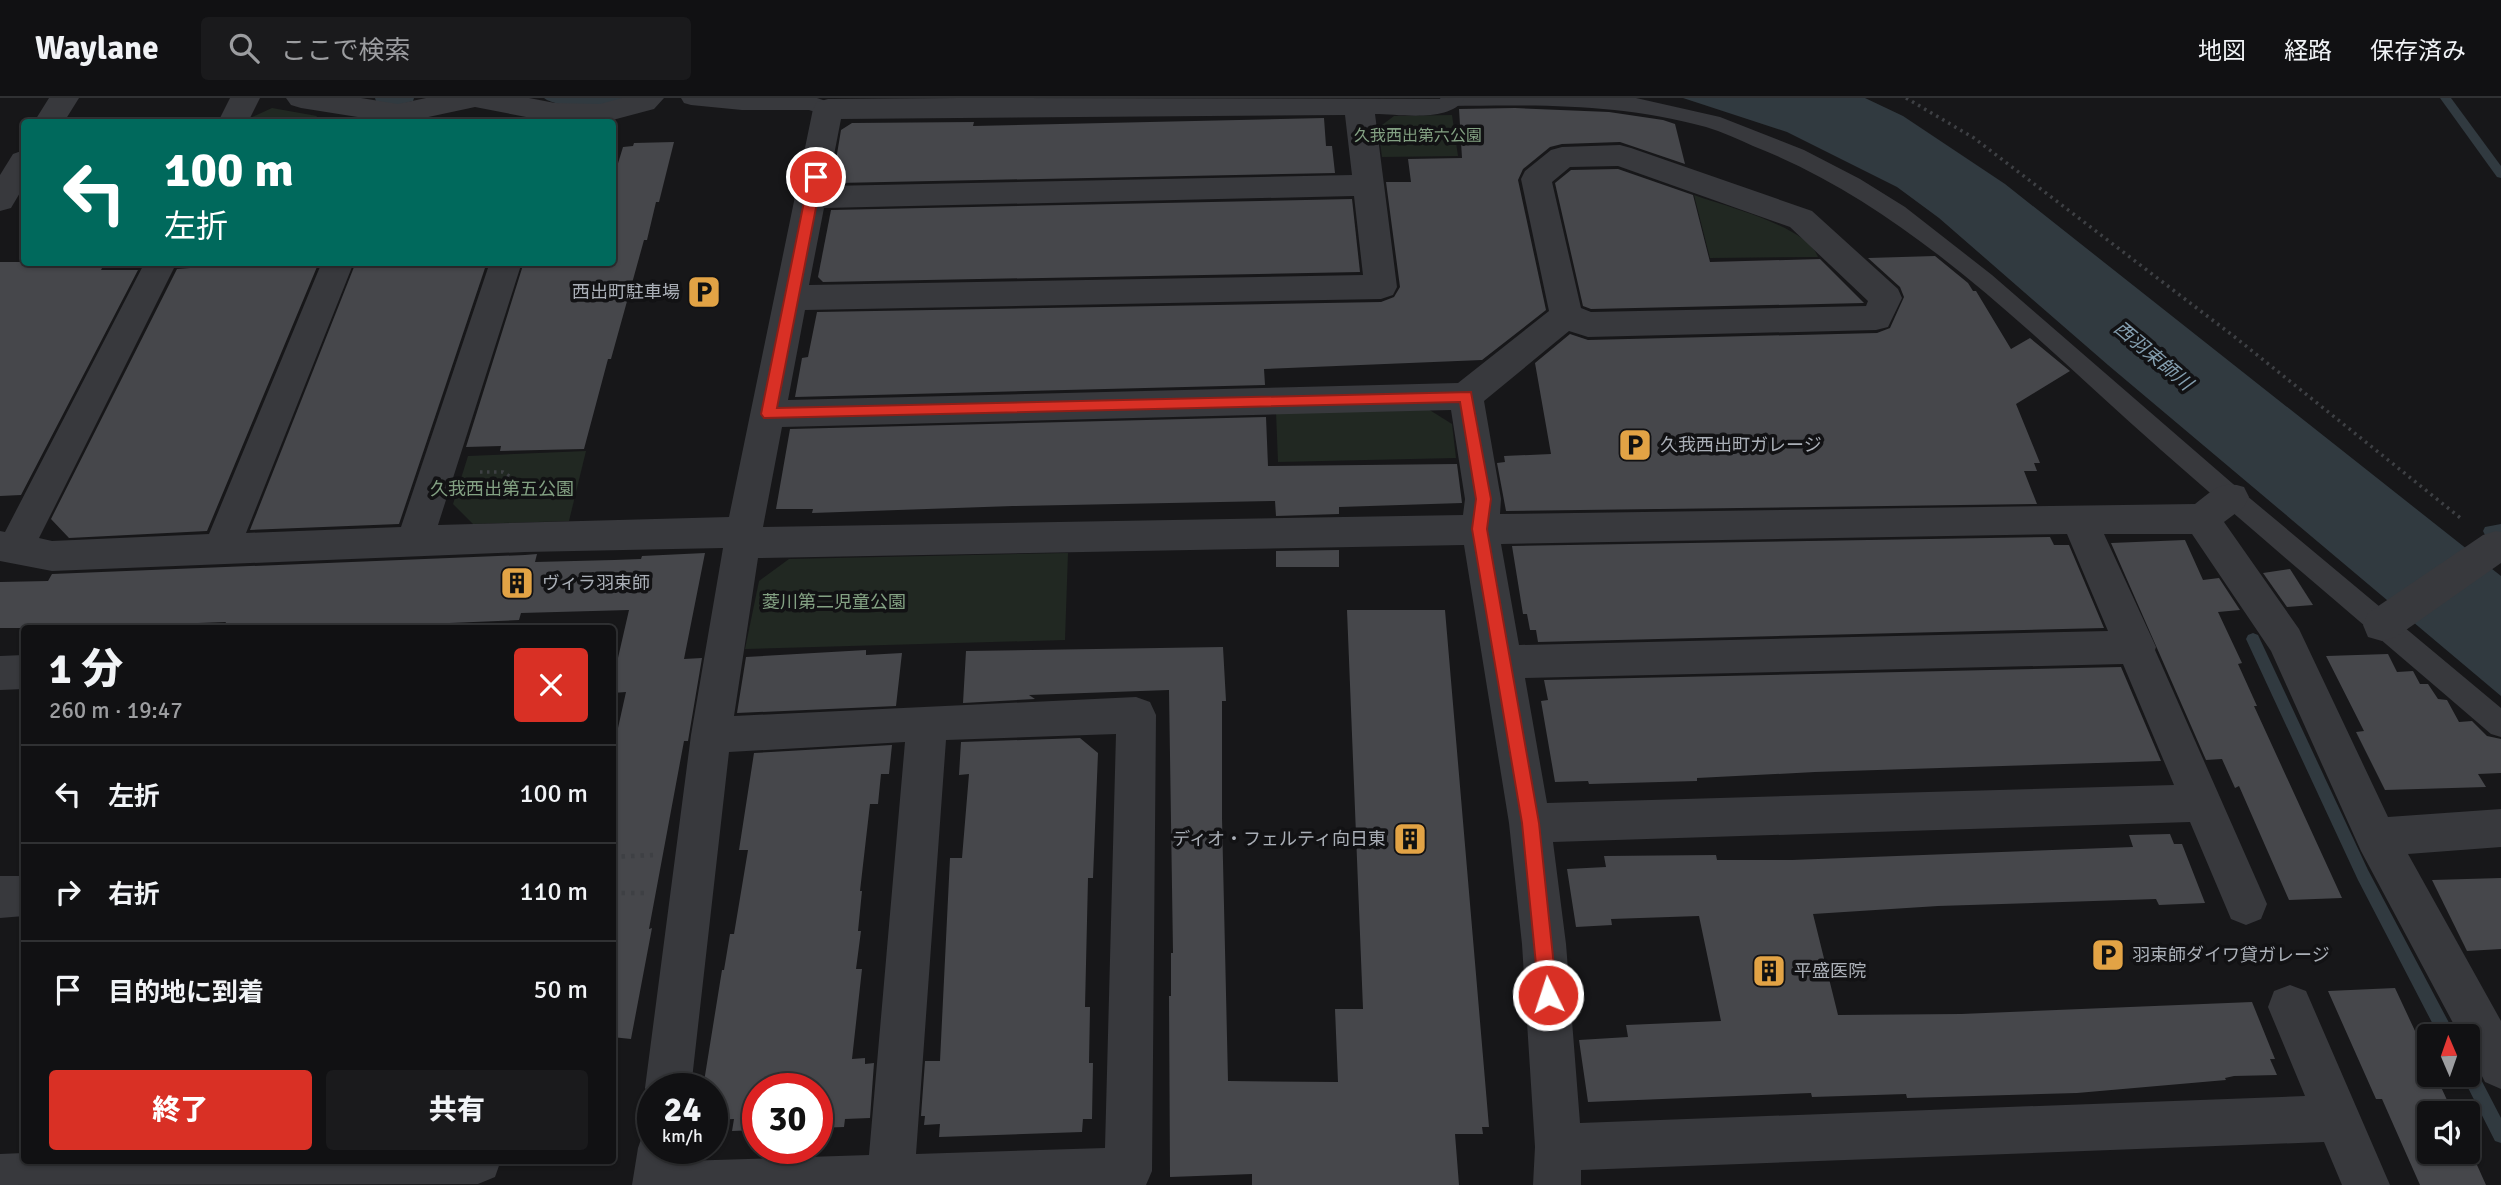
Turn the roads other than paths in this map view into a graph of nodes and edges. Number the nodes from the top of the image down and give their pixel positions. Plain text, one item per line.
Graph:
1 (64, 98) edge
2 (245, 98) edge
3 (301, 98) edge
4 (475, 98) edge
5 (649, 98) edge
6 (691, 98) edge
7 (1449, 99) edge
8 (1359, 104) junction
9 (828, 109) junction
10 (397, 118) edge
11 (554, 118) edge
12 (51, 119) edge
13 (234, 119) edge
14 (21, 166) edge
15 (1368, 185) junction
16 (811, 197) junction
17 (1, 198) edge
18 (159, 266) edge
19 (336, 266) edge
20 (505, 266) edge
21 (790, 298) junction
22 (1566, 316) junction
23 (1466, 396) junction
24 (769, 414) junction
25 (2216, 508) junction
26 (2079, 519) junction
27 (1480, 529) junction
28 (743, 537) junction
29 (414, 542) junction
30 (2496, 546) road end
31 (7, 547) edge
32 (221, 550) junction
33 (2382, 625) junction
34 (2137, 646) junction
35 (1502, 662) junction
36 (21, 672) edge
37 (0, 673) edge
38 (927, 723) junction
39 (2501, 725) edge
40 (711, 735) junction
41 (2202, 803) junction
42 (1530, 823) junction
43 (2501, 828) edge
44 (2376, 837) junction
45 (21, 896) edge
46 (0, 897) edge
47 (2246, 904) dead end
48 (2290, 1007) dead end
49 (2501, 1066) edge
50 (670, 1073) edge
51 (2337, 1118) junction
52 (372, 1164) edge
53 (659, 1164) edge
54 (1557, 1166) edge
55 (0, 1178) edge
56 (891, 1179) junction
57 (656, 1185) edge
58 (2366, 1185) edge

1 - 12 street
2 - 13 street
3 - 10 street
4 - 10 street
4 - 11 street
5 - 11 street
6 - 9 lane
7 - 8 street
7 - 25 lane
8 - 9 street
8 - 15 street
9 - 16 street
14 - 17 street
15 - 16 street
15 - 21 street
16 - 21 street
18 - 31 street
19 - 32 street
20 - 29 street
21 - 24 street
22 - 22 street
22 - 23 street
23 - 24 street
23 - 27 street
24 - 28 street
25 - 26 street
25 - 33 lane
25 - 44 street
26 - 27 street
26 - 34 street
27 - 28 street
27 - 35 street
28 - 29 street
28 - 40 street
29 - 32 street
30 - 33 street
31 - 32 street
33 - 39 lane
34 - 35 street
34 - 41 street
35 - 42 street
36 - 37 street
38 - 40 street
38 - 56 street
38 - 56 street
40 - 50 street
41 - 42 street
41 - 47 street
42 - 54 street
43 - 44 street
44 - 49 street
45 - 46 street
48 - 51 street
51 - 54 street
51 - 58 street
52 - 55 street
53 - 57 street
56 - 57 street

